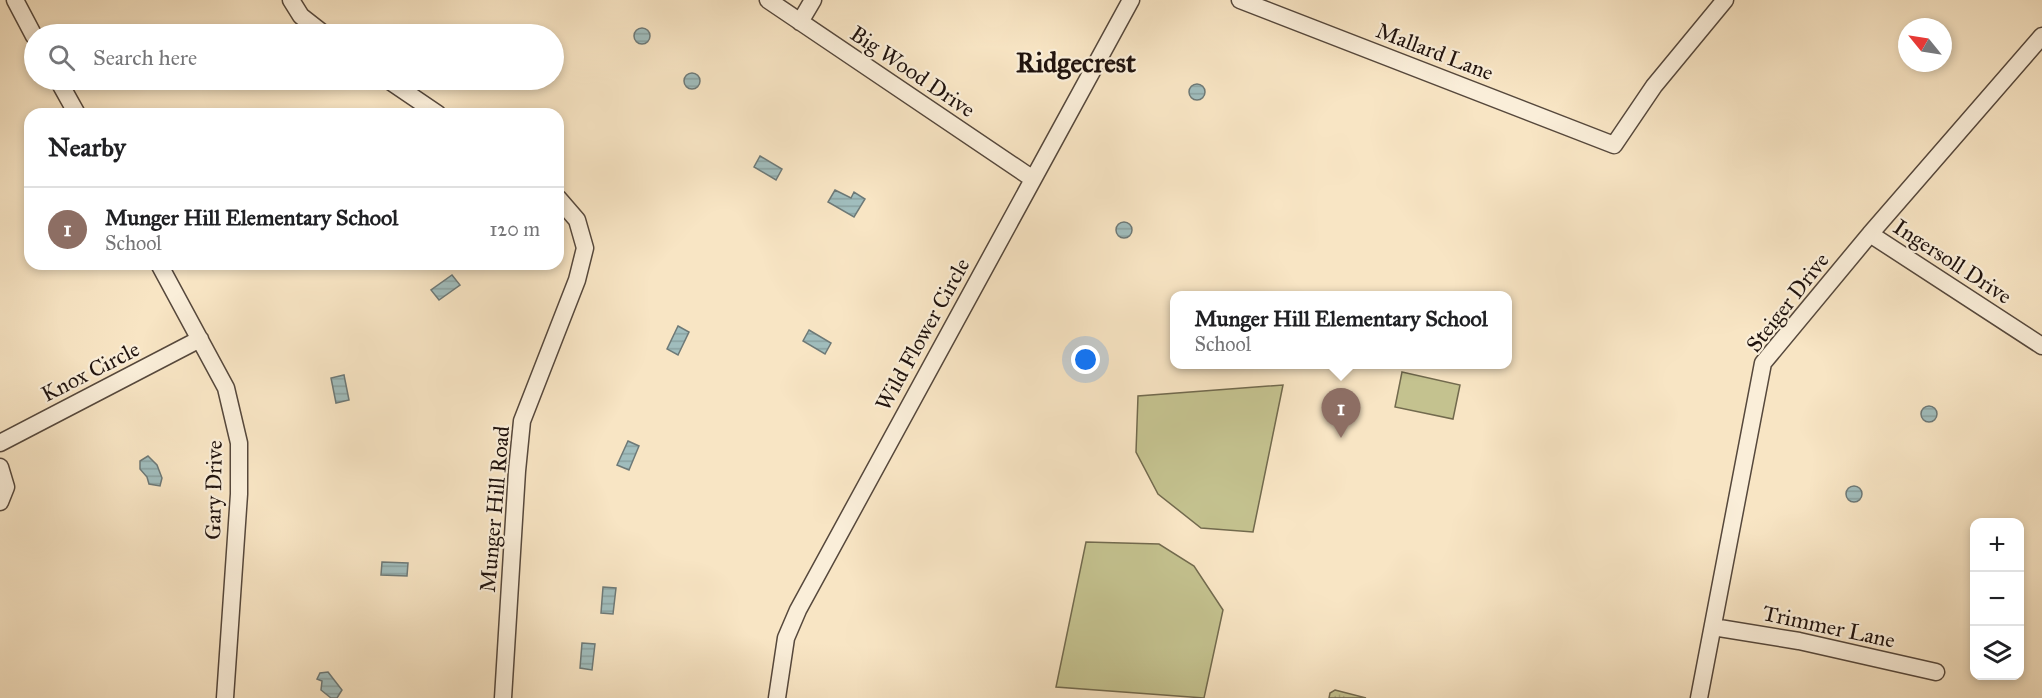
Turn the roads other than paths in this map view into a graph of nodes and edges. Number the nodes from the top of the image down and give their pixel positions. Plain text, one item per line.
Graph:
1 (15, 0) edge
2 (291, 0) edge
3 (768, 0) edge
4 (813, 0) edge
5 (1131, 0) edge
6 (1240, 0) edge
7 (1725, 0) edge
8 (800, 22) junction
9 (28, 24) edge
10 (311, 24) edge
11 (2042, 36) edge
12 (64, 90) edge
13 (403, 90) edge
14 (74, 108) edge
15 (429, 108) edge
16 (1033, 179) junction
17 (564, 205) edge
18 (1870, 234) junction
19 (162, 270) edge
20 (200, 339) junction
21 (2042, 346) edge
22 (0, 443) edge
23 (0, 466) edge
24 (0, 502) edge
25 (1713, 627) junction
26 (1936, 672) dead end
27 (225, 698) edge
28 (502, 698) edge
29 (777, 698) edge
30 (1700, 698) edge

1 - 9 street
2 - 10 street
3 - 8 street, Big Wood Drive
4 - 8 street
5 - 16 street, Wild Flower Circle
6 - 7 street, Mallard Lane
8 - 16 street, Big Wood Drive
11 - 18 street, Steiger Drive
12 - 14 street
13 - 15 street
16 - 29 street, Wild Flower Circle
17 - 28 street, Munger Hill Road
18 - 21 street, Ingersoll Drive
18 - 25 street, Steiger Drive
19 - 20 street, Gary Drive
20 - 22 street, Knox Circle
20 - 27 street, Gary Drive
23 - 24 street
25 - 26 street, Trimmer Lane
25 - 30 street, Steiger Drive

